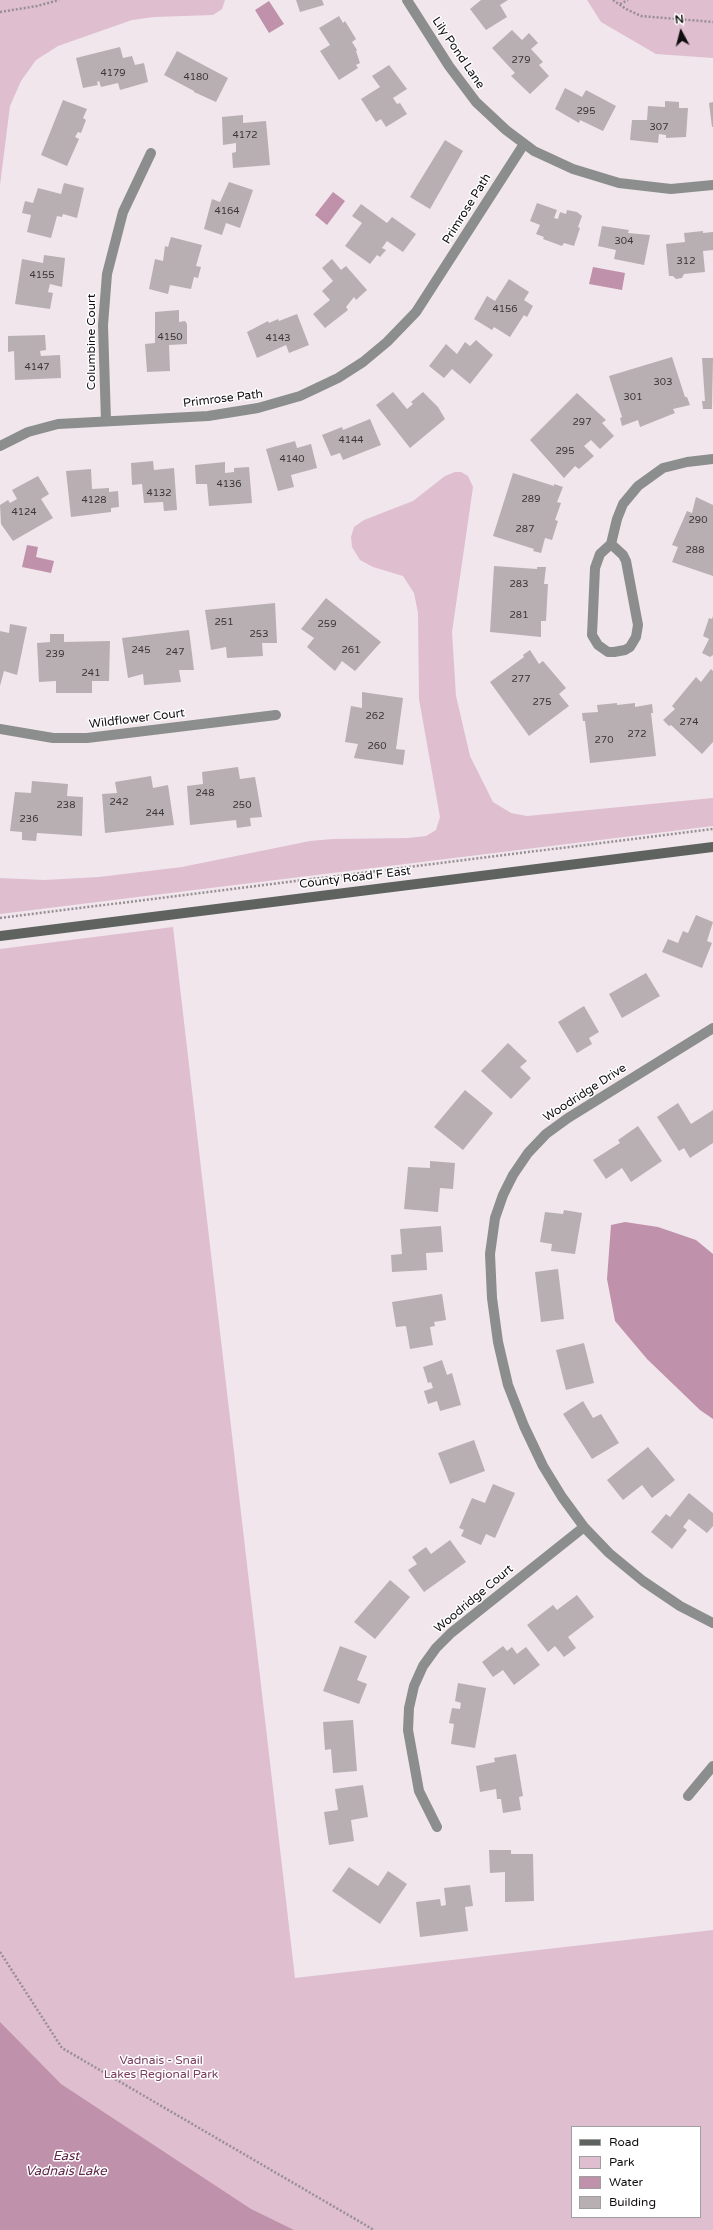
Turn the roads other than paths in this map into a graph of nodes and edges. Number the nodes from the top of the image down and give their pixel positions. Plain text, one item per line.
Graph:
1 (407, 0) edge
2 (524, 144) junction
3 (151, 153) dead end
4 (713, 186) edge
5 (106, 421) junction
6 (0, 446) edge
7 (713, 459) edge
8 (611, 544) junction
9 (276, 716) dead end
10 (0, 729) edge
11 (713, 847) edge
12 (0, 936) edge
13 (713, 1028) edge
14 (584, 1527) junction
15 (713, 1623) edge
16 (713, 1766) edge
17 (688, 1796) dead end
18 (437, 1827) dead end

1 - 2 street, Lily Pond Lane
2 - 4 street, Lily Pond Lane
2 - 5 street, Primrose Path
3 - 5 street, Columbine Court
5 - 6 street, Primrose Path
7 - 8 street
8 - 8 street
9 - 10 street, Wildflower Court
11 - 12 street, County Road F East
13 - 14 street, Woodridge Drive
14 - 15 street, Woodridge Drive
14 - 18 street, Woodridge Court
16 - 17 street

